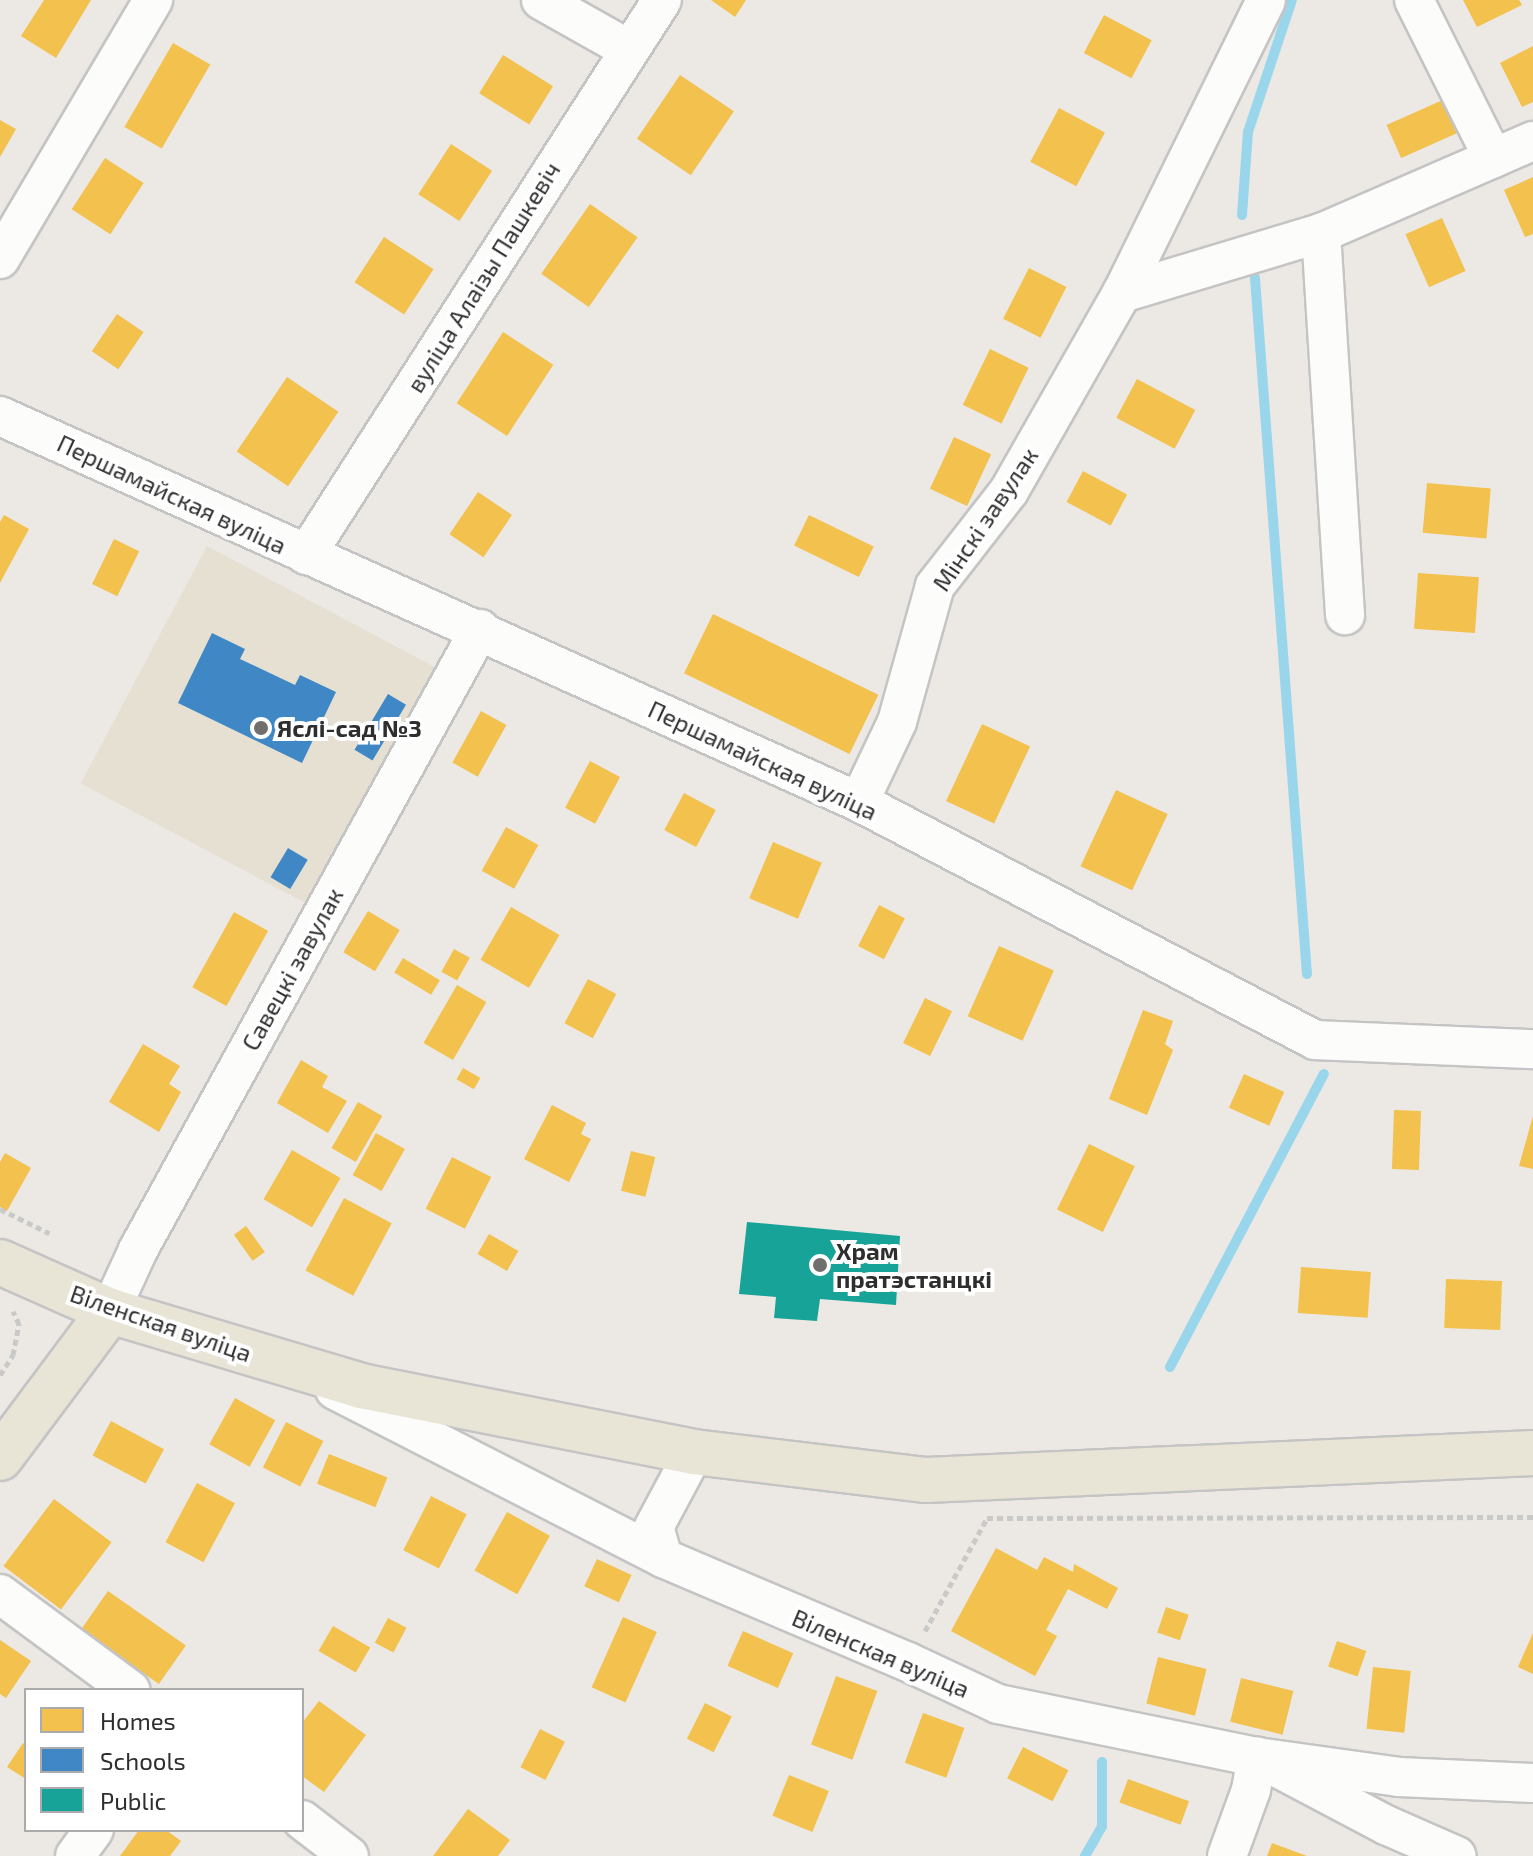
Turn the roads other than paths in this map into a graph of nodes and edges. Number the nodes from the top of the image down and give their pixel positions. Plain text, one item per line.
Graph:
1 (153, 0) edge
2 (541, 0) edge
3 (662, 0) edge
4 (1266, 0) edge
5 (1414, 0) edge
6 (628, 49) junction
7 (1533, 141) edge
8 (1493, 158) junction
9 (1321, 233) junction
10 (0, 259) edge
11 (1122, 293) junction
12 (0, 416) edge
13 (306, 555) junction
14 (1345, 615) dead end
15 (480, 629) junction
16 (859, 802) junction
17 (1533, 1049) edge
18 (0, 1262) edge
19 (110, 1311) junction
20 (279, 1362) junction
21 (694, 1452) junction
22 (1533, 1453) edge
23 (0, 1458) edge
24 (663, 1558) junction
25 (0, 1594) edge
26 (127, 1688) edge
27 (1257, 1757) junction
28 (1399, 1777) junction
29 (1533, 1783) edge
30 (304, 1822) edge
31 (1386, 1825) junction
32 (93, 1832) edge
33 (75, 1856) edge
34 (349, 1856) edge
35 (1227, 1856) edge
36 (1457, 1856) edge

1 - 10 street
2 - 6 street
3 - 6 street, вуліца Алаізы Пашкевіч
4 - 11 street, Мінскі завулак
5 - 8 street
6 - 13 street, вуліца Алаізы Пашкевіч
7 - 8 street
8 - 9 street
9 - 11 street
9 - 14 street
11 - 16 street, Мінскі завулак
12 - 13 street, Першамайская вуліца
13 - 15 street, Першамайская вуліца
15 - 16 street, Першамайская вуліца
15 - 19 street, Савецкі завулак
16 - 17 street, Першамайская вуліца
18 - 19 main road, Віленская вуліца
19 - 20 main road, Віленская вуліца
19 - 23 main road
20 - 21 main road, Віленская вуліца
20 - 24 street, Віленская вуліца
21 - 22 main road, Віленская вуліца
21 - 24 street
24 - 27 street, Віленская вуліца
25 - 26 street
27 - 28 street, Віленская вуліца
27 - 31 street
27 - 35 street
28 - 29 street, Віленская вуліца
28 - 31 street
30 - 34 street
31 - 36 street
32 - 33 street

